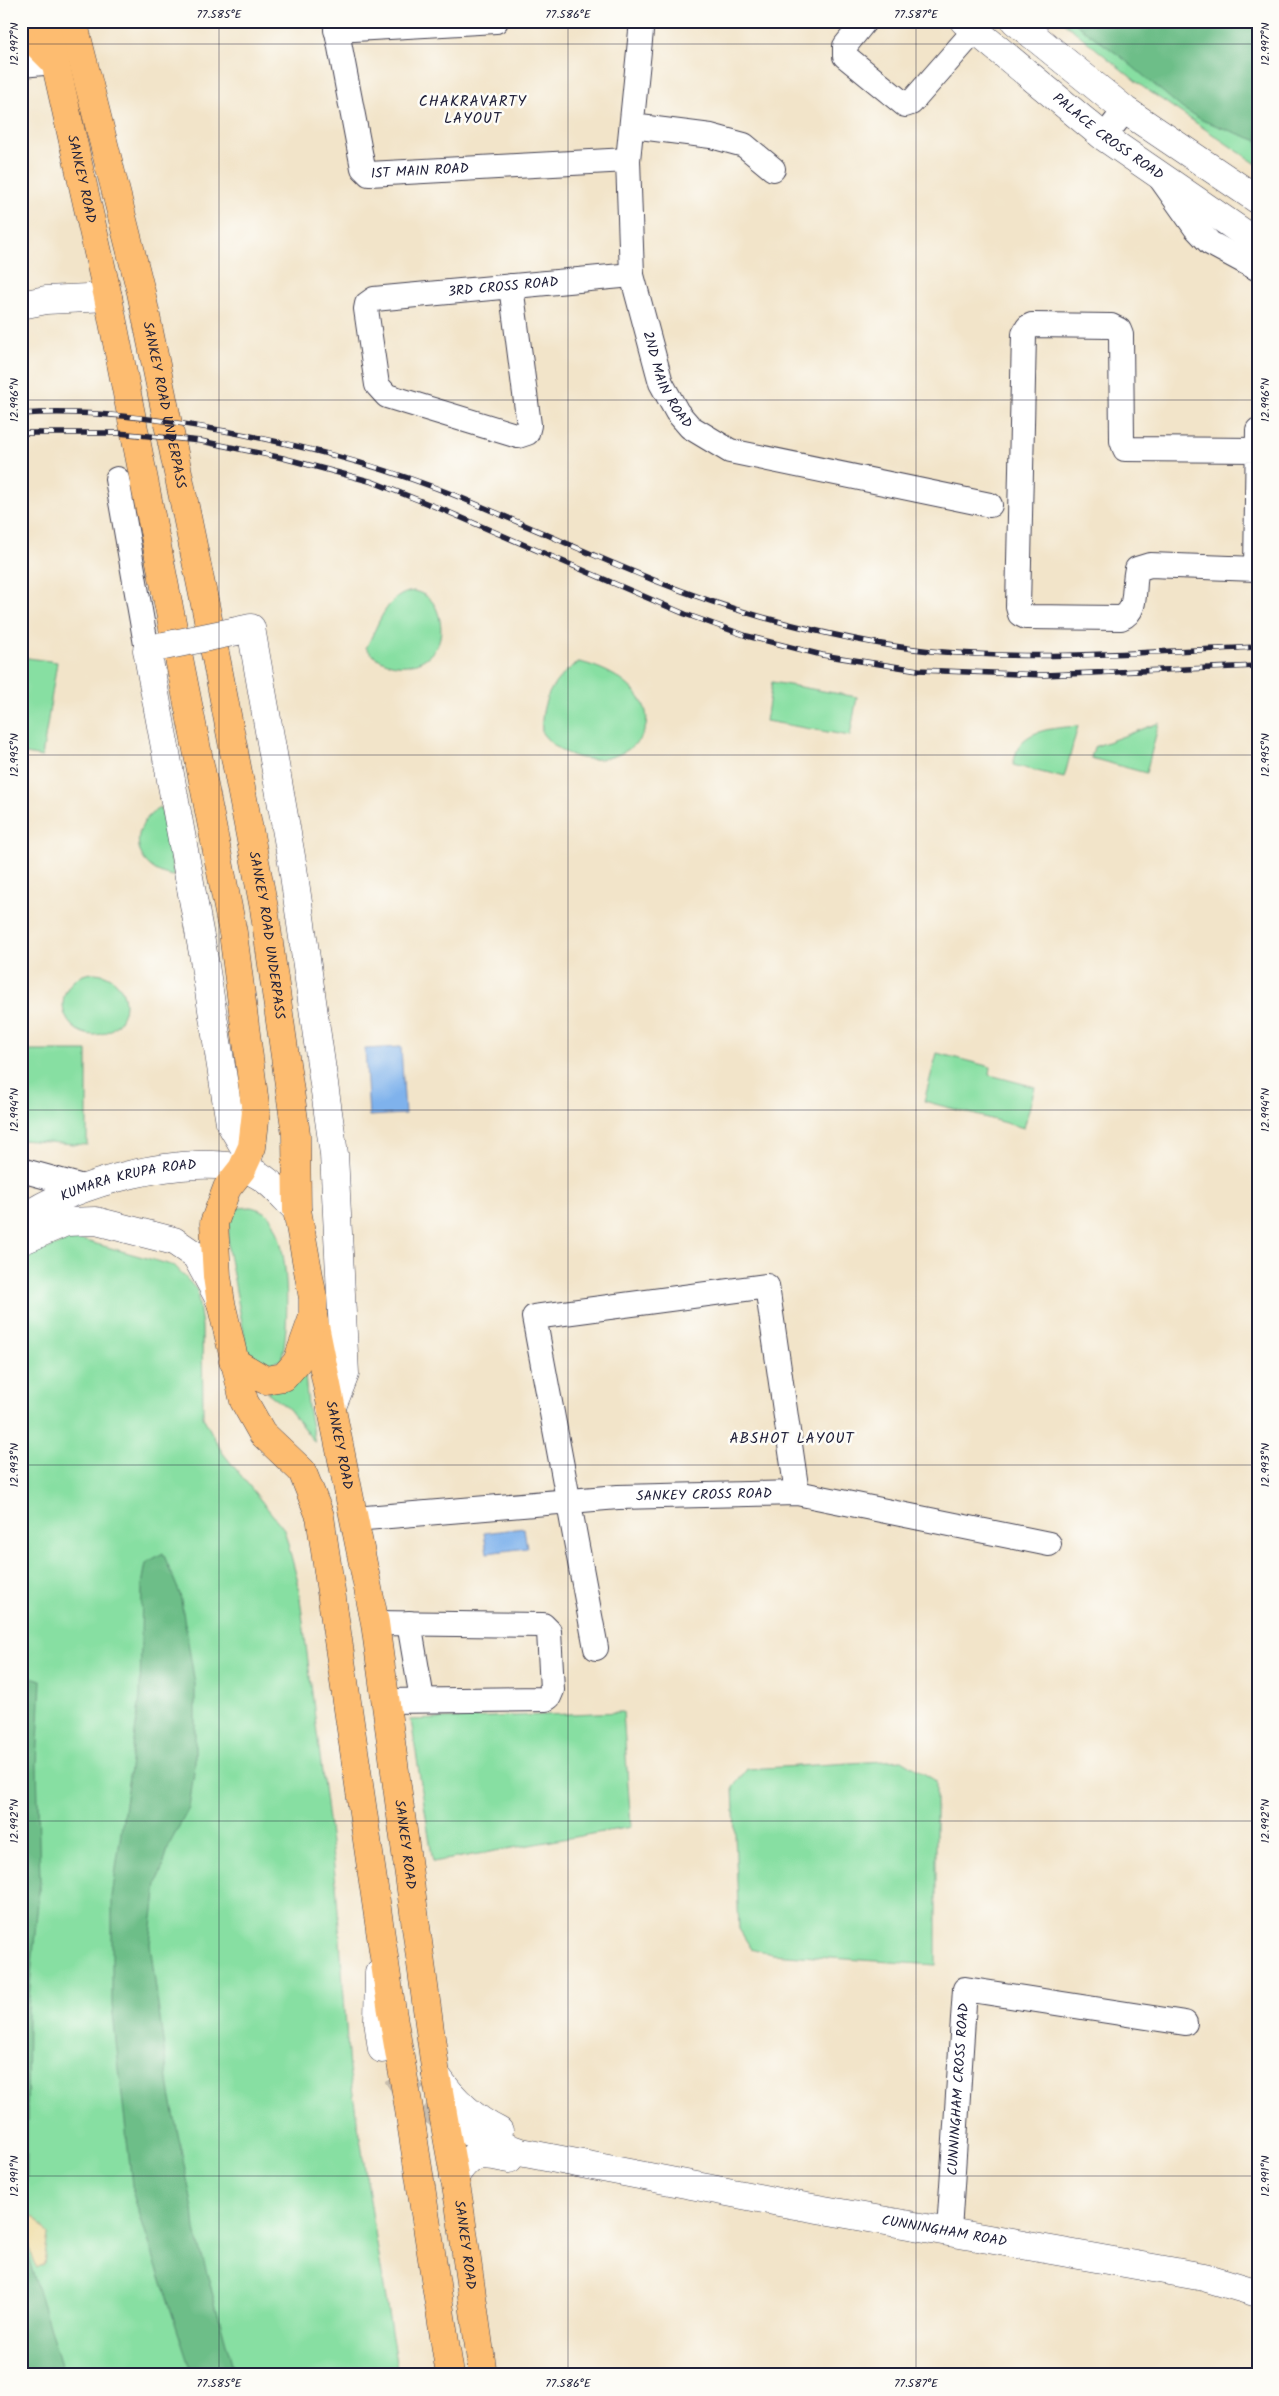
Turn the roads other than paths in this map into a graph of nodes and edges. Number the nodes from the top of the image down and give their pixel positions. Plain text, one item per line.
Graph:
1 (22, 21) edge
2 (46, 21) edge
3 (496, 21) edge
4 (642, 21) edge
5 (865, 21) edge
6 (1015, 21) edge
7 (335, 26) edge
8 (970, 26) edge
9 (78, 27) edge
10 (54, 62) junction
11 (21, 65) edge
12 (1125, 110) junction
13 (632, 126) junction
14 (1104, 137) junction
15 (628, 160) junction
16 (773, 169) dead end
17 (1155, 172) junction
18 (1258, 200) edge
19 (1258, 243) edge
20 (1258, 269) edge
21 (632, 275) junction
22 (511, 286) junction
23 (108, 297) junction
24 (21, 304) edge
25 (1258, 430) edge
26 (1258, 450) edge
27 (117, 479) dead end
28 (990, 505) dead end
29 (156, 648) junction
30 (245, 1162) junction
31 (21, 1170) edge
32 (87, 1188) junction
33 (297, 1210) junction
34 (21, 1220) edge
35 (21, 1241) edge
36 (221, 1303) junction
37 (313, 1316) junction
38 (233, 1361) junction
39 (332, 1409) junction
40 (797, 1493) junction
41 (568, 1501) junction
42 (354, 1519) junction
43 (1049, 1544) dead end
44 (375, 1624) junction
45 (409, 1624) junction
46 (596, 1648) dead end
47 (422, 1699) junction
48 (386, 1701) junction
49 (382, 1946) junction
50 (1185, 2023) dead end
51 (382, 2049) tunnel mouth
52 (436, 2075) junction
53 (465, 2130) tunnel mouth
54 (454, 2178) junction
55 (678, 2181) junction
56 (949, 2231) junction
57 (1258, 2293) edge
58 (450, 2375) edge
59 (483, 2375) edge

1 - 10 main road
2 - 10 main road, SANKEY ROAD
3 - 7 street
4 - 13 street, 2ND MAIN ROAD
5 - 8 street
6 - 12 street
7 - 15 street, 1ST MAIN ROAD
8 - 14 street, PALACE CROSS ROAD
9 - 33 main road, SANKEY ROAD UNDERPASS
10 - 11 street
10 - 23 main road, SANKEY ROAD
12 - 14 street
12 - 18 street
13 - 15 street, 2ND MAIN ROAD
13 - 16 street
14 - 17 street, PALACE CROSS ROAD
15 - 21 street, 2ND MAIN ROAD
17 - 19 street, PALACE CROSS ROAD
17 - 20 street
21 - 22 street, 3RD CROSS ROAD
21 - 28 street, 2ND MAIN ROAD
22 - 22 street, 3RD CROSS ROAD
23 - 24 street
23 - 30 main road
25 - 26 street
26 - 26 street
27 - 29 street
29 - 30 street
29 - 39 street, bridge
30 - 32 street, KUMARA KRUPA ROAD
30 - 33 street
30 - 36 main road
31 - 32 street
32 - 34 street, KUMARA KRUPA ROAD
33 - 37 main road, SANKEY ROAD
35 - 36 street
36 - 38 main road
37 - 38 main road, SANKEY ROAD
37 - 39 main road, SANKEY ROAD
38 - 49 main road
39 - 42 main road, SANKEY ROAD
40 - 41 street, SANKEY CROSS ROAD
40 - 41 street
40 - 43 street, SANKEY CROSS ROAD
41 - 42 street, SANKEY CROSS ROAD
41 - 46 street
42 - 44 main road, SANKEY ROAD
44 - 45 street
44 - 48 main road, SANKEY ROAD
45 - 47 street
45 - 47 street
47 - 48 street
48 - 52 main road, SANKEY ROAD
49 - 51 street
49 - 58 main road
50 - 56 street, CUNNINGHAM CROSS ROAD
52 - 54 main road, SANKEY ROAD
52 - 55 street
53 - 55 street, CUNNINGHAM ROAD
54 - 55 street
54 - 59 main road, SANKEY ROAD
55 - 56 street, CUNNINGHAM ROAD
56 - 57 street, CUNNINGHAM ROAD

